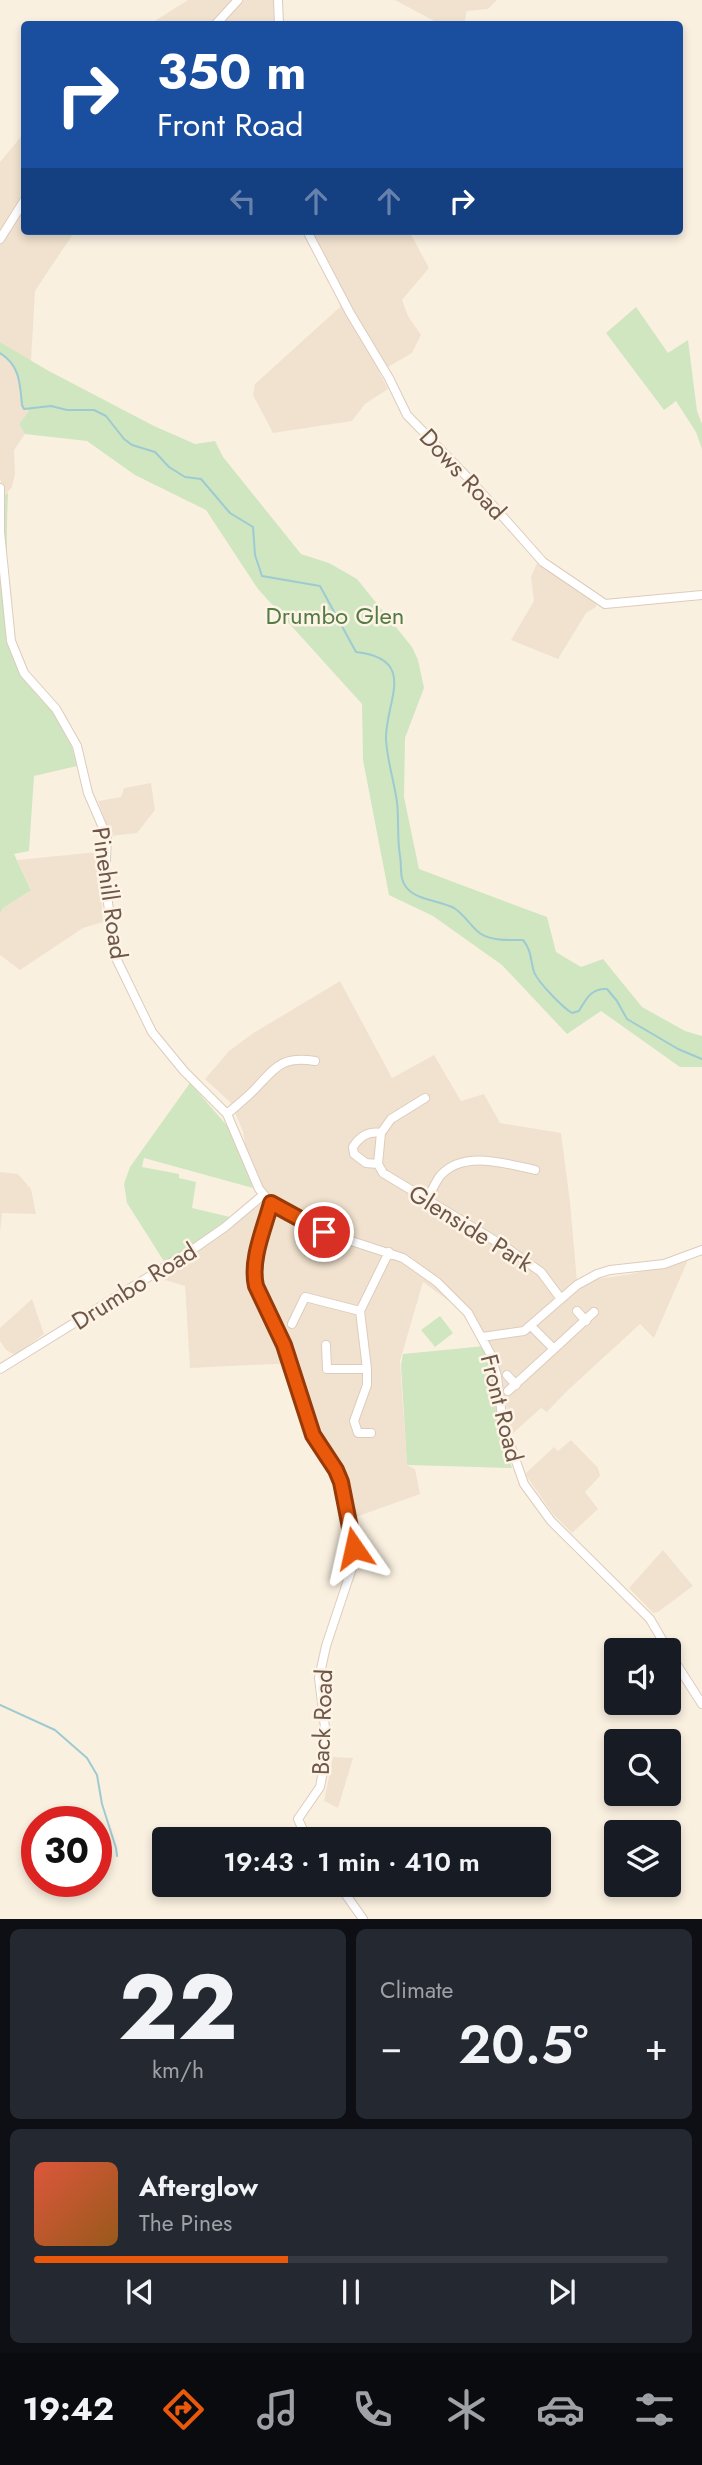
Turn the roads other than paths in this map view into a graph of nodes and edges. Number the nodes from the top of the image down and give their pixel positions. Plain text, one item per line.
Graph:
1 (238, 0) edge
2 (278, 0) edge
3 (219, 21) edge
4 (279, 21) edge
5 (21, 206) edge
6 (309, 235) edge
7 (0, 239) edge
8 (0, 488) edge
9 (702, 595) edge
10 (315, 1061) dead end
11 (425, 1098) dead end
12 (228, 1114) junction
13 (381, 1133) junction
14 (522, 1155) dead end
15 (377, 1164) junction
16 (521, 1167) junction
17 (535, 1170) dead end
18 (263, 1195) junction
19 (427, 1200) junction
20 (271, 1203) junction
21 (702, 1250) edge
22 (389, 1252) junction
23 (561, 1299) junction
24 (360, 1311) junction
25 (577, 1311) dead end
26 (594, 1312) dead end
27 (586, 1321) junction
28 (292, 1324) dead end
29 (531, 1326) junction
30 (482, 1337) junction
31 (326, 1345) dead end
32 (554, 1349) junction
33 (0, 1369) edge
34 (367, 1369) junction
35 (507, 1376) dead end
36 (516, 1385) junction
37 (508, 1391) dead end
38 (371, 1433) dead end
39 (661, 1638) edge
40 (681, 1671) edge
41 (702, 1704) edge
42 (302, 1827) edge
43 (347, 1897) edge
44 (363, 1919) edge

1 - 3 street
2 - 4 street
5 - 7 street
6 - 9 street, Dows Road
8 - 12 street, Pinehill Road
10 - 12 street
11 - 13 street, Glenside Park
12 - 18 street, Pinehill Road
13 - 15 street
13 - 15 street, Glenside Park
14 - 16 street
15 - 19 street, Glenside Park
16 - 17 street
16 - 19 street
18 - 20 street, Front Road
18 - 33 street, Drumbo Road
19 - 23 street, Glenside Park
20 - 22 street, Front Road
20 - 42 street, Back Road
21 - 23 street
22 - 24 street
22 - 30 street, Front Road
23 - 29 street
24 - 28 street
24 - 34 street
25 - 27 street
26 - 27 street
27 - 32 street
29 - 30 street
29 - 32 street
30 - 39 street, Front Road
31 - 34 street
32 - 36 street
34 - 38 street
35 - 36 street
36 - 37 street
40 - 41 street, Front Road
43 - 44 street

